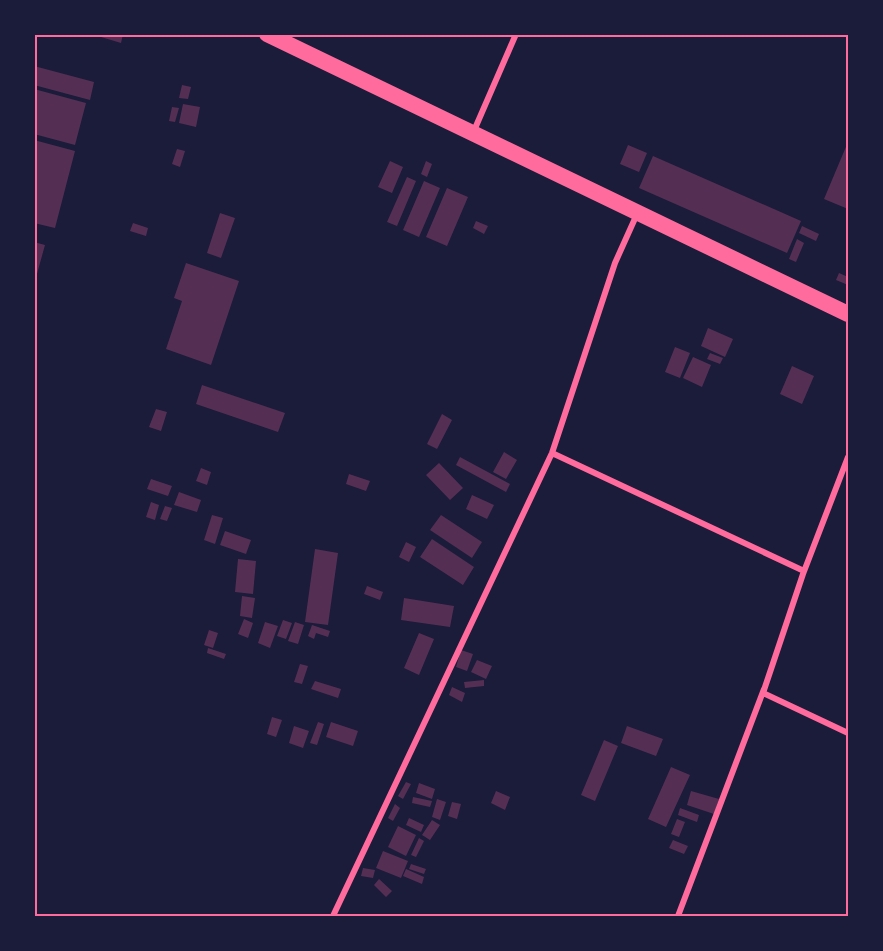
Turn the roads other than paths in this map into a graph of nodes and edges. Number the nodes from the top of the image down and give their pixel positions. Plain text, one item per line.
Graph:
1 (267, 34) edge
2 (516, 34) edge
3 (472, 134) junction
4 (637, 213) junction
5 (849, 314) edge
6 (552, 453) junction
7 (849, 457) edge
8 (804, 571) junction
9 (763, 693) junction
10 (849, 733) edge
11 (333, 916) edge
12 (678, 916) edge

1 - 3 highway
2 - 3 street
3 - 4 highway
4 - 5 highway
4 - 6 street
6 - 8 street
6 - 11 street
7 - 8 street
8 - 9 street
9 - 10 street
9 - 12 street

